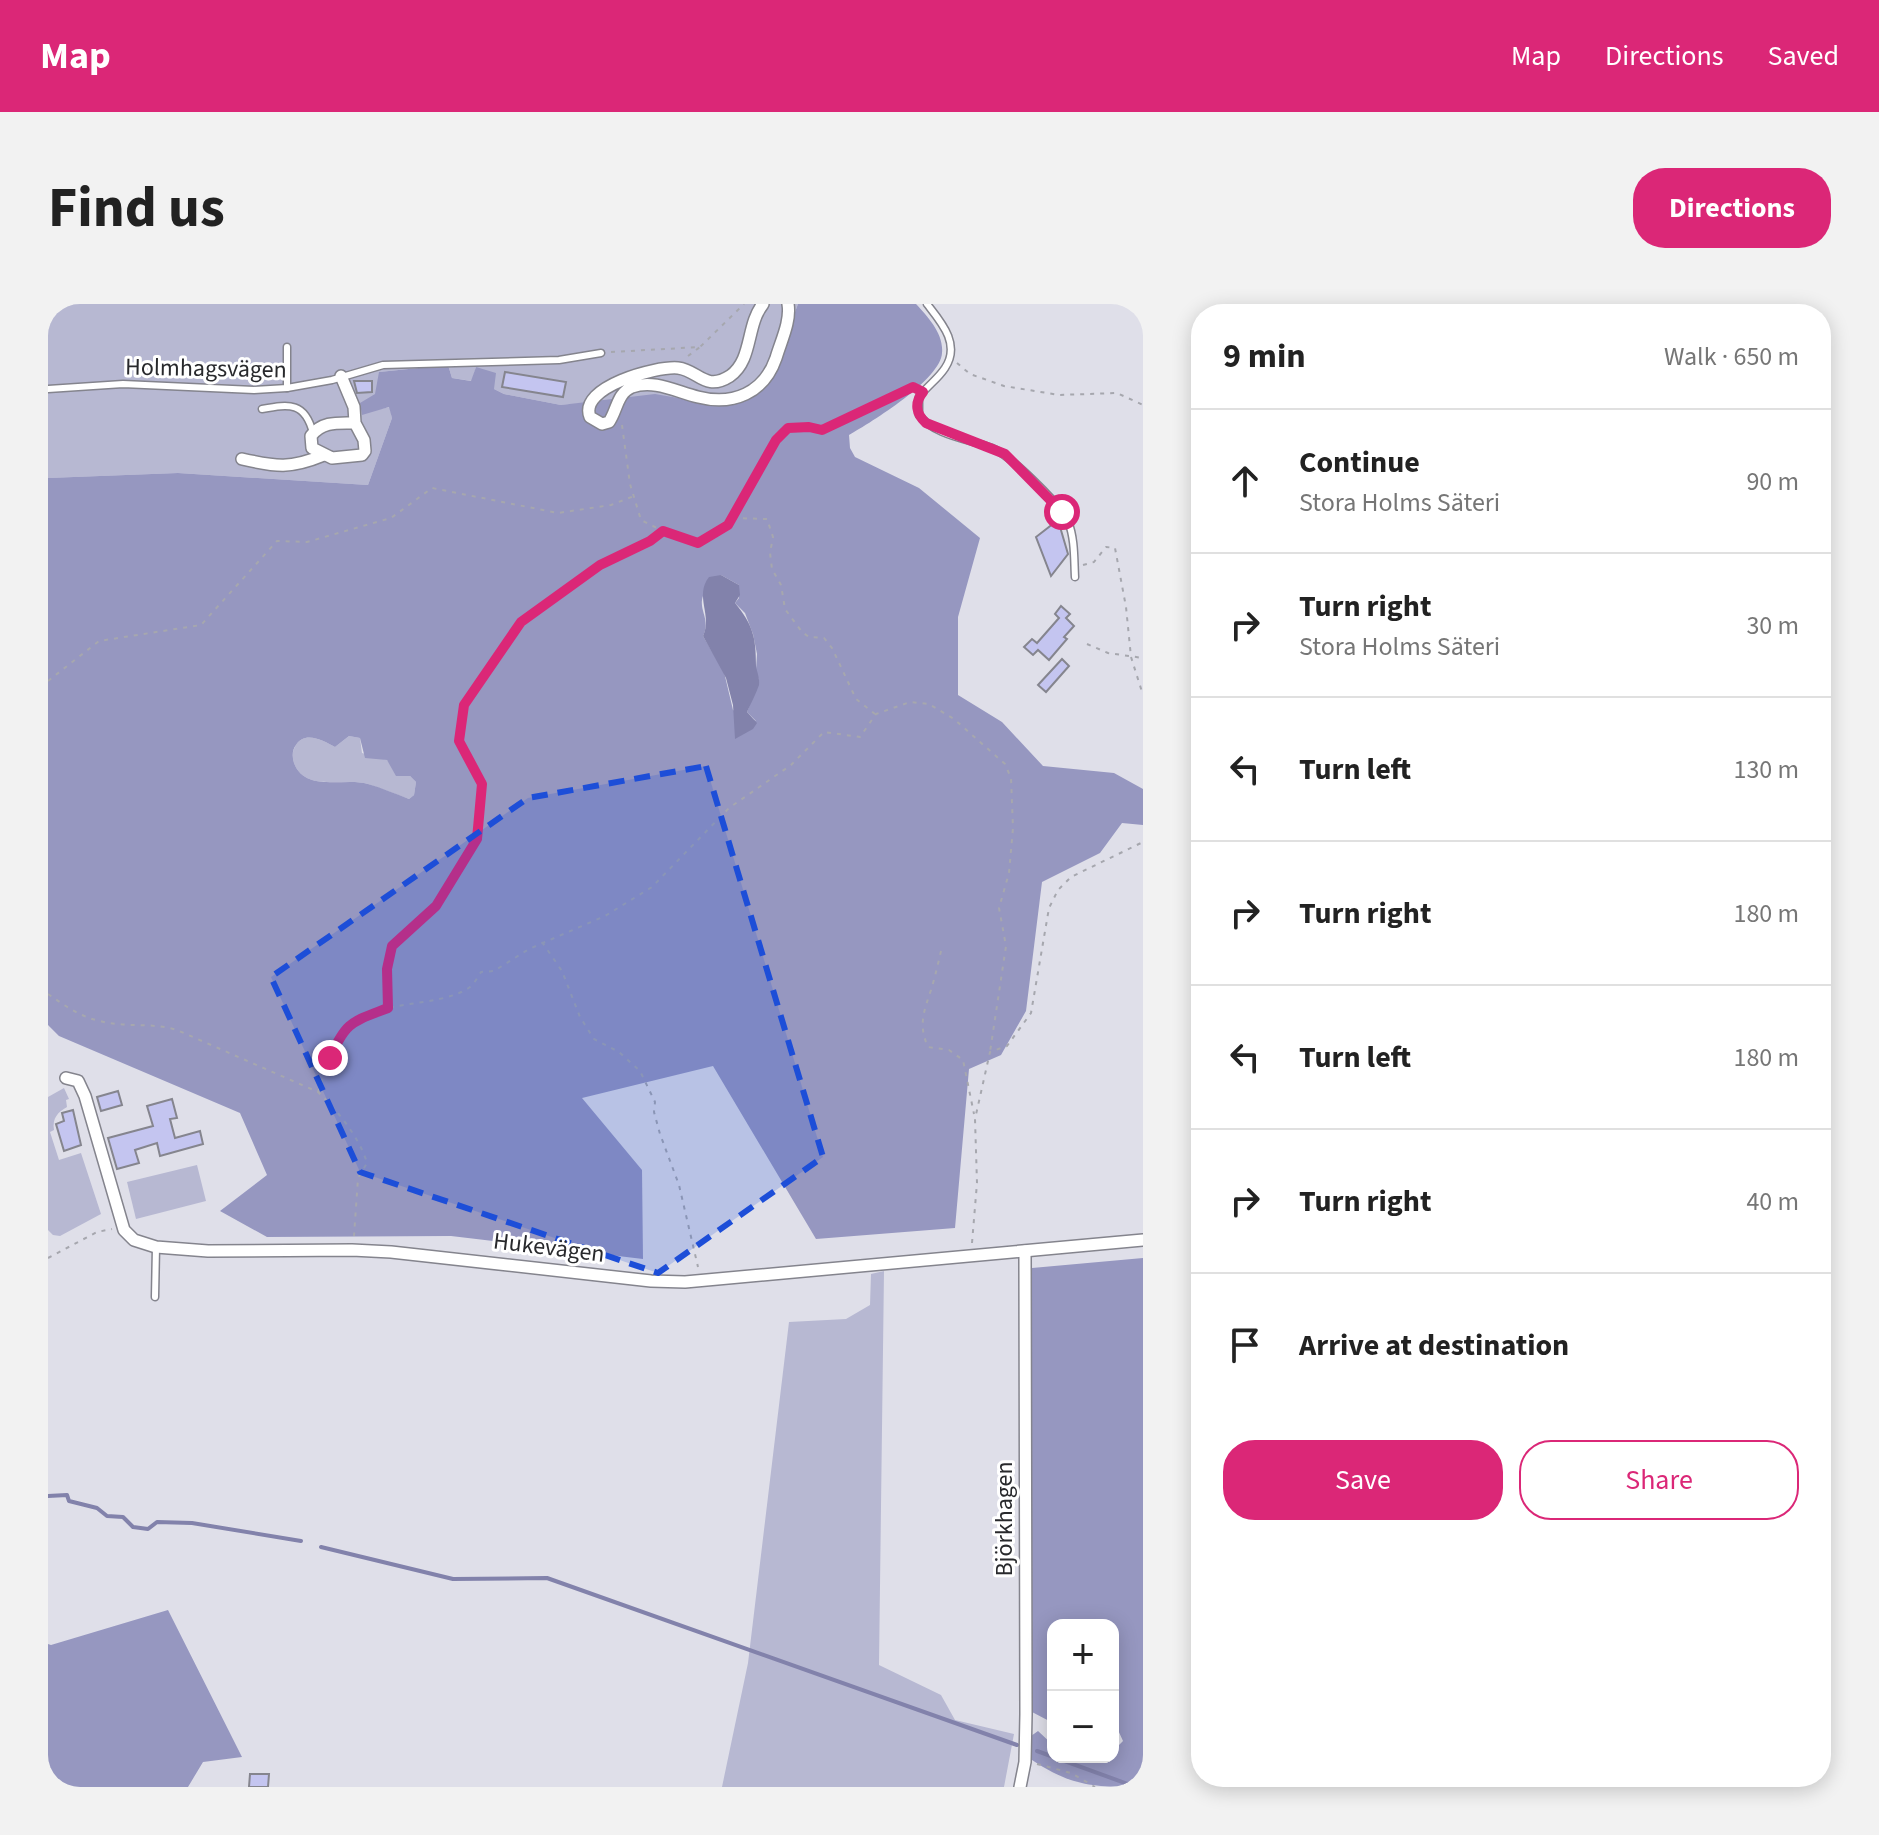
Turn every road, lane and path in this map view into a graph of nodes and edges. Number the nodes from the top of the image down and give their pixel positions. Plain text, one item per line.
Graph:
1 (744, 304) edge
2 (763, 304) edge
3 (788, 304) edge
4 (927, 304) edge
5 (287, 347) dead end
6 (700, 347) junction
7 (601, 353) joint
8 (949, 357) junction
9 (669, 369) junction
10 (341, 376) junction
11 (287, 388) junction
12 (48, 389) edge
13 (923, 392) junction
14 (1143, 405) edge
15 (262, 409) dead end
16 (621, 417) dead end
17 (355, 423) junction
18 (313, 433) junction
19 (324, 455) junction
20 (242, 459) dead end
21 (634, 496) junction
22 (731, 518) junction
23 (663, 531) junction
24 (1075, 566) junction
25 (1075, 577) dead end
26 (1087, 644) dead end
27 (1131, 657) junction
28 (1143, 658) edge
29 (48, 681) edge
30 (1143, 695) edge
31 (876, 714) junction
32 (1143, 842) edge
33 (542, 942) junction
34 (941, 951) dead end
35 (48, 994) edge
36 (388, 1008) junction
37 (990, 1052) junction
38 (66, 1078) dead end
39 (318, 1092) junction
40 (975, 1119) junction
41 (123, 1226) junction
42 (1143, 1240) edge
43 (156, 1247) junction
44 (352, 1250) junction
45 (1025, 1251) junction
46 (973, 1256) junction
47 (48, 1258) edge
48 (701, 1280) junction
49 (155, 1297) dead end
50 (1025, 1762) junction
51 (1020, 1787) edge
52 (1095, 1787) edge

1 - 6 path
2 - 9 street
3 - 9 street
4 - 8 lane
5 - 11 lane
6 - 7 path
6 - 9 path
7 - 10 lane, Holmhagsvägen
8 - 13 lane
8 - 14 path
10 - 11 lane, Holmhagsvägen
10 - 17 street
11 - 12 lane, Holmhagsvägen
13 - 22 path
13 - 24 lane
15 - 18 lane
16 - 21 path
17 - 18 street
17 - 19 street
18 - 19 street
19 - 20 street
21 - 23 path
21 - 29 path
22 - 23 path
22 - 31 path
23 - 36 path
24 - 25 lane
24 - 27 path
26 - 27 path
27 - 28 path
27 - 30 path
31 - 33 path
31 - 37 path
32 - 37 path
33 - 36 path
33 - 48 path
34 - 40 path
35 - 39 path
36 - 39 path
37 - 40 path
38 - 41 street
39 - 44 path
40 - 46 path
41 - 43 street, Hukevägen
41 - 47 path
42 - 45 street, Hukevägen
43 - 44 street, Hukevägen
43 - 49 lane
44 - 48 street, Hukevägen
45 - 46 street, Hukevägen
45 - 50 street, Björkhagen
46 - 48 street, Hukevägen
50 - 51 street, Björkhagen
50 - 52 path

